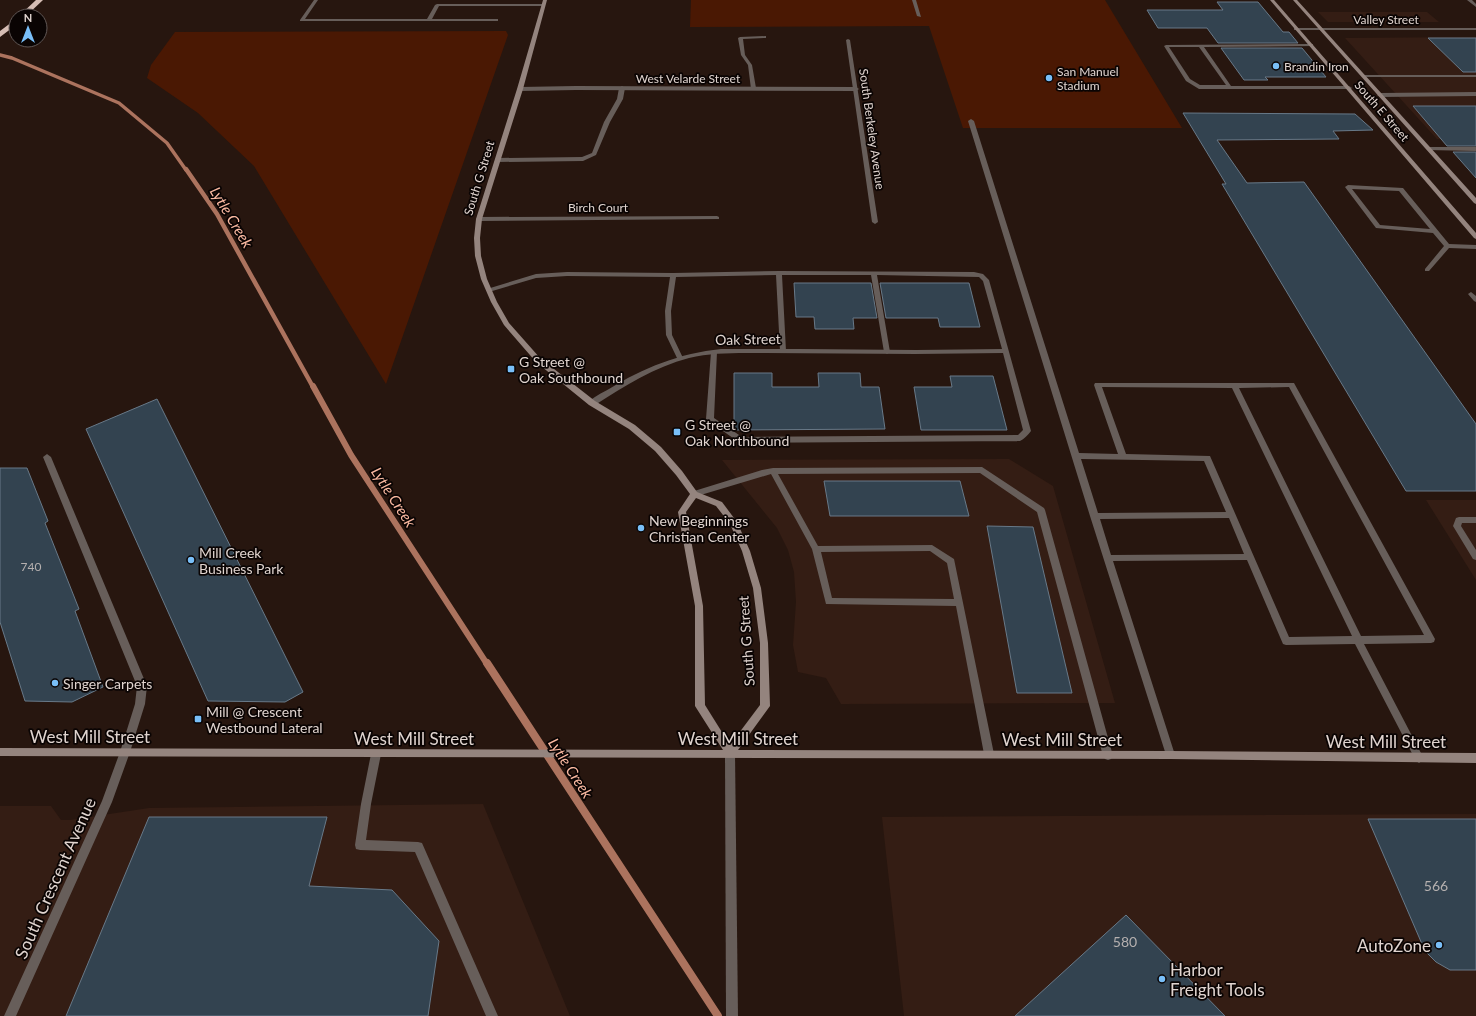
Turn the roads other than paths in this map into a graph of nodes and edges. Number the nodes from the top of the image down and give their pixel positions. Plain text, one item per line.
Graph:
1 (40, 0) edge
2 (316, 0) edge
3 (914, 0) edge
4 (1272, 0) edge
5 (1295, 0) edge
6 (1469, 0) edge
7 (544, 2) edge
8 (1476, 6) edge
9 (31, 8) edge
10 (919, 16) dead end
11 (429, 20) junction
12 (496, 20) dead end
13 (8, 28) edge
14 (1296, 29) junction
15 (1322, 29) junction
16 (1476, 29) edge
17 (0, 35) edge
18 (764, 37) dead end
19 (848, 40) dead end
20 (1311, 45) junction
21 (1201, 46) junction
22 (1364, 76) junction
23 (1476, 76) edge
24 (1230, 87) junction
25 (622, 88) junction
26 (753, 88) junction
27 (1349, 88) junction
28 (856, 89) junction
29 (520, 90) junction
30 (1476, 94) edge
31 (1380, 95) junction
32 (971, 121) dead end
33 (1429, 149) junction
34 (1476, 149) edge
35 (498, 160) junction
36 (1476, 202) edge
37 (717, 218) dead end
38 (479, 219) junction
39 (875, 222) dead end
40 (1434, 231) junction
41 (1476, 237) edge
42 (1447, 246) junction
43 (1476, 247) edge
44 (1428, 270) dead end
45 (779, 273) junction
46 (672, 274) junction
47 (874, 274) junction
48 (489, 290) junction
49 (1471, 294) dead end
50 (1476, 300) edge
51 (783, 351) junction
52 (1006, 351) junction
53 (714, 352) junction
54 (888, 352) junction
55 (680, 358) junction
56 (1234, 386) junction
57 (592, 402) junction
58 (1076, 456) junction
59 (47, 457) dead end
60 (1123, 457) junction
61 (773, 471) junction
62 (694, 494) junction
63 (1232, 515) junction
64 (1094, 516) junction
65 (1476, 520) edge
66 (816, 549) junction
67 (1250, 557) junction
68 (1476, 557) edge
69 (1108, 558) junction
70 (958, 603) junction
71 (1358, 640) junction
72 (0, 752) edge
73 (125, 752) junction
74 (730, 753) junction
75 (376, 754) junction
76 (989, 754) junction
77 (1170, 755) junction
78 (1108, 756) junction
79 (1419, 758) junction
80 (1476, 758) edge
81 (10, 1016) edge
82 (492, 1016) edge
83 (732, 1016) edge

1 - 9 highway
2 - 11 street
3 - 10 street
4 - 14 main road, South E Street
5 - 15 main road, South E Street
6 - 8 street
7 - 11 street
7 - 29 main road, South G Street
11 - 12 street
13 - 17 highway
14 - 15 street, Valley Street
14 - 20 main road, South E Street
15 - 16 street, Valley Street
15 - 22 main road, South E Street
18 - 26 street
19 - 28 street, South Berkeley Avenue
20 - 21 street
20 - 27 main road, South E Street
21 - 24 street
21 - 24 street
22 - 23 street
22 - 31 main road, South E Street
24 - 27 street
25 - 26 street, West Velarde Street
25 - 29 street, West Velarde Street
25 - 35 street
26 - 28 street, West Velarde Street
27 - 41 main road, South E Street
28 - 39 street, South Berkeley Avenue
29 - 35 main road, South G Street
30 - 31 street
31 - 33 main road, South E Street
32 - 58 street
33 - 34 street
33 - 36 main road, South E Street
35 - 38 main road, South G Street
37 - 38 street, Birch Court
38 - 48 main road, South G Street
40 - 40 street
40 - 42 street
42 - 43 street
42 - 44 street
45 - 46 street
45 - 47 street
45 - 51 street
46 - 48 street
46 - 55 street
47 - 52 street
47 - 54 street
48 - 57 main road, South G Street
49 - 50 street
51 - 53 street, Oak Street
51 - 54 street, Oak Street
52 - 53 street
52 - 54 street, Oak Street
53 - 55 street, Oak Street
55 - 57 street, Oak Street
56 - 60 street
56 - 71 street
56 - 71 street
57 - 62 main road, South G Street
58 - 60 street
58 - 64 street
59 - 73 street, South Crescent Avenue
60 - 63 street
61 - 62 street
61 - 66 street
61 - 78 street
62 - 74 main road
62 - 74 main road, South G Street
63 - 64 street
63 - 67 street
64 - 69 street
65 - 68 street
66 - 70 street
66 - 70 street
67 - 69 street
67 - 71 street
69 - 77 street
70 - 76 street
71 - 79 street
72 - 73 main road, West Mill Street
73 - 75 main road, West Mill Street
73 - 81 street, South Crescent Avenue
74 - 75 main road, West Mill Street
74 - 76 main road, West Mill Street
74 - 83 street
75 - 82 street
76 - 78 main road, West Mill Street
77 - 78 main road, West Mill Street
77 - 79 main road, West Mill Street
79 - 80 main road, West Mill Street

